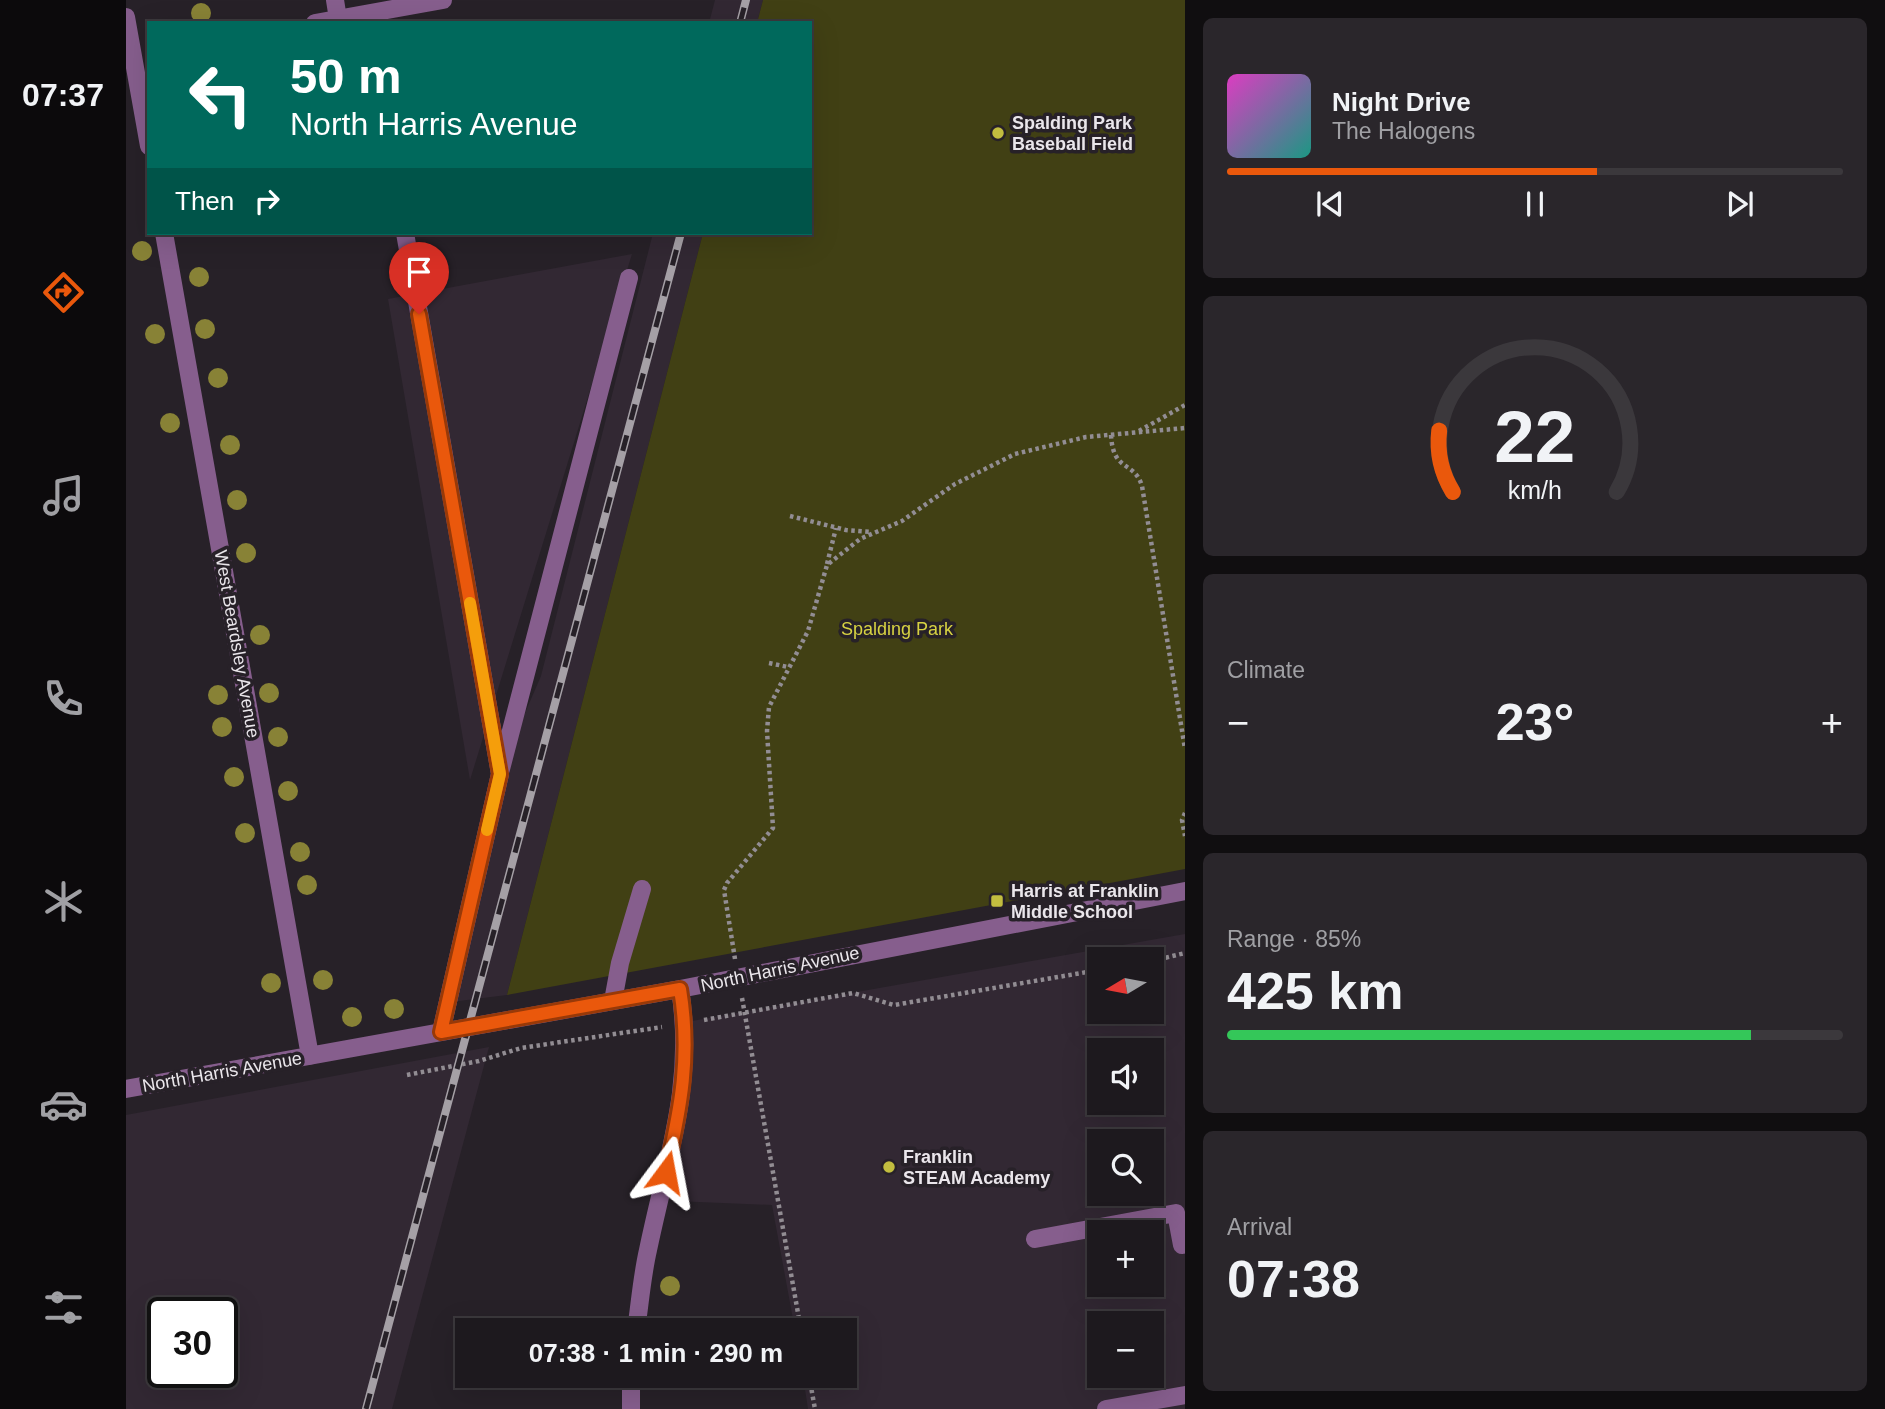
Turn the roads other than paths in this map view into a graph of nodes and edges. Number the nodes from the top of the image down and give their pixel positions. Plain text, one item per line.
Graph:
1 (335, 0) edge
2 (443, 0) edge
3 (126, 18) edge
4 (367, 18) edge
5 (338, 19) junction
6 (326, 21) edge
7 (136, 55) edge
8 (147, 132) edge
9 (164, 235) edge
10 (405, 235) edge
11 (629, 278) dead end
12 (500, 774) junction
13 (642, 889) dead end
14 (1185, 891) edge
15 (680, 989) junction
16 (613, 1001) junction
17 (441, 1032) junction
18 (310, 1056) junction
19 (126, 1089) edge
20 (1035, 1239) dead end
21 (1184, 1250) edge
22 (638, 1318) edge
23 (631, 1388) edge
24 (1185, 1395) edge
25 (631, 1409) edge
26 (1106, 1409) edge

1 - 5 street
2 - 4 street
3 - 7 street
4 - 5 street
5 - 6 street
7 - 8 street
9 - 18 street, West Beardsley Avenue
10 - 12 street
11 - 12 street
12 - 17 street
13 - 16 street
14 - 15 street, North Harris Avenue
15 - 16 street, North Harris Avenue
15 - 22 street
16 - 17 street, North Harris Avenue
17 - 18 street, North Harris Avenue
18 - 19 street, North Harris Avenue
20 - 21 street
23 - 25 street
24 - 26 street

